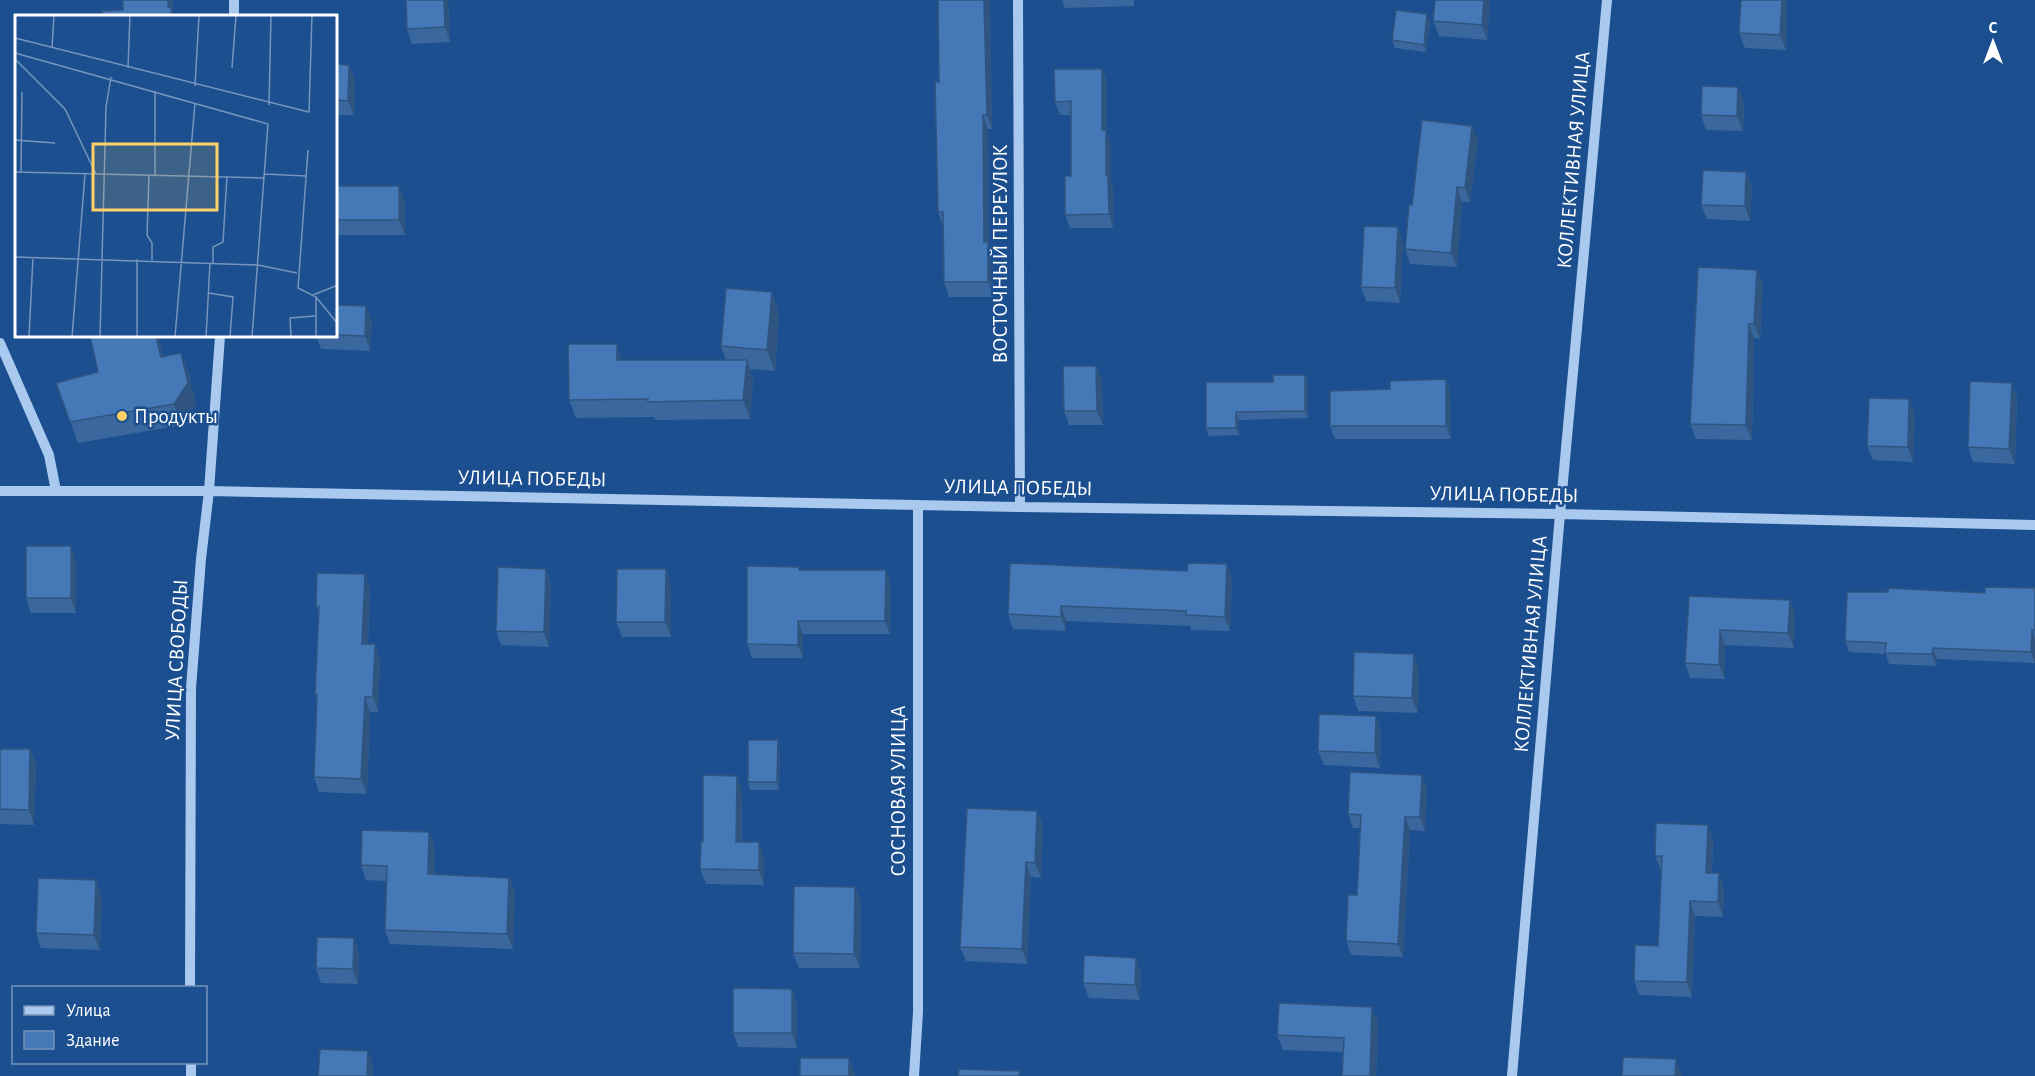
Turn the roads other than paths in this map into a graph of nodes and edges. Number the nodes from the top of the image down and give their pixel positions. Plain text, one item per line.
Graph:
1 (1018, 0) edge
2 (1607, 0) edge
3 (220, 338) edge
4 (0, 343) edge
5 (0, 490) edge
6 (56, 491) junction
7 (209, 491) junction
8 (918, 506) junction
9 (1020, 507) junction
10 (1560, 514) junction
11 (2035, 525) edge
12 (190, 986) edge
13 (914, 1076) edge
14 (1512, 1076) edge

1 - 9 street, ВОСТОЧНЫЙ ПЕРЕУЛОК
2 - 10 street, КОЛЛЕКТИВНАЯ УЛИЦА
3 - 7 street, УЛИЦА СВОБОДЫ
4 - 6 street
5 - 6 street, УЛИЦА ПОБЕДЫ
6 - 7 street, УЛИЦА ПОБЕДЫ
7 - 8 street, УЛИЦА ПОБЕДЫ
7 - 12 street, УЛИЦА СВОБОДЫ
8 - 9 street, УЛИЦА ПОБЕДЫ
8 - 13 street, СОСНОВАЯ УЛИЦА
9 - 10 street, УЛИЦА ПОБЕДЫ
10 - 11 street, УЛИЦА ПОБЕДЫ
10 - 14 street, КОЛЛЕКТИВНАЯ УЛИЦА

